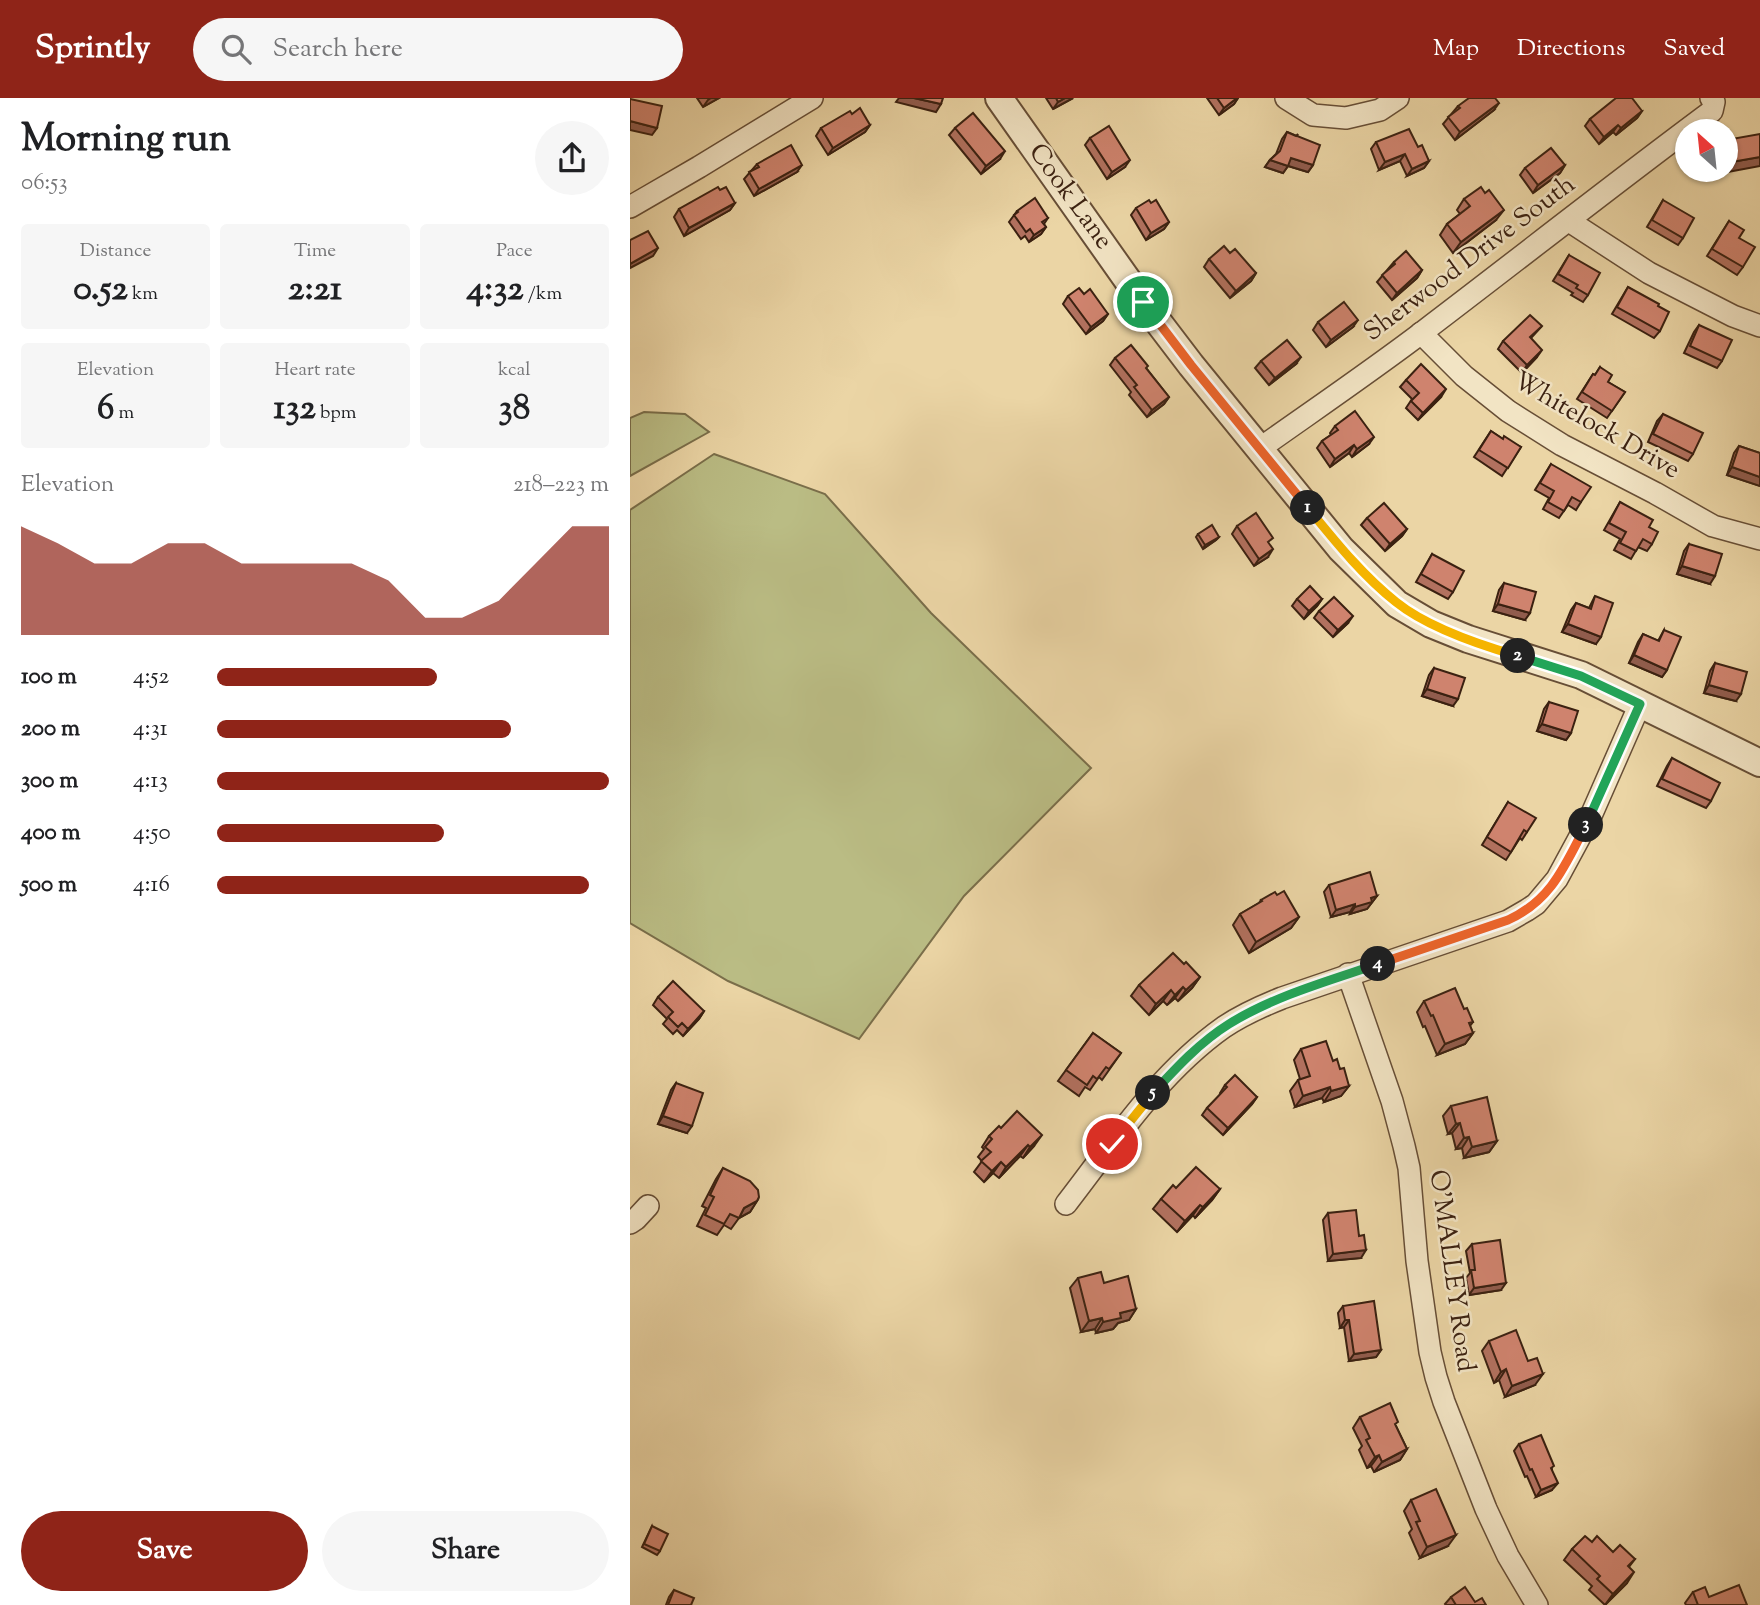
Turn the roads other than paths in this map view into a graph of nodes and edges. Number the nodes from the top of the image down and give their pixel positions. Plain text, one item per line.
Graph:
1 (812, 98) edge
2 (999, 98) edge
3 (1286, 98) edge
4 (1398, 98) edge
5 (1711, 104) edge
6 (633, 201) edge
7 (1569, 220) junction
8 (1760, 326) edge
9 (1421, 333) junction
10 (1259, 449) junction
11 (1760, 539) edge
12 (1640, 704) junction
13 (1760, 763) edge
14 (1349, 974) junction
15 (1066, 1204) dead end
16 (648, 1206) dead end
17 (630, 1223) edge
18 (1537, 1605) edge

1 - 6 street
2 - 10 street, Cook Lane
3 - 4 street
5 - 7 street, Sherwood Drive South
7 - 8 street
7 - 9 street, Sherwood Drive South
9 - 10 street, Sherwood Drive South
9 - 11 street, Whitelock Drive
10 - 12 street, Cook Lane
12 - 13 street, Cook Lane
12 - 14 street
14 - 15 street
14 - 18 street, O'MALLEY Road
16 - 17 street

